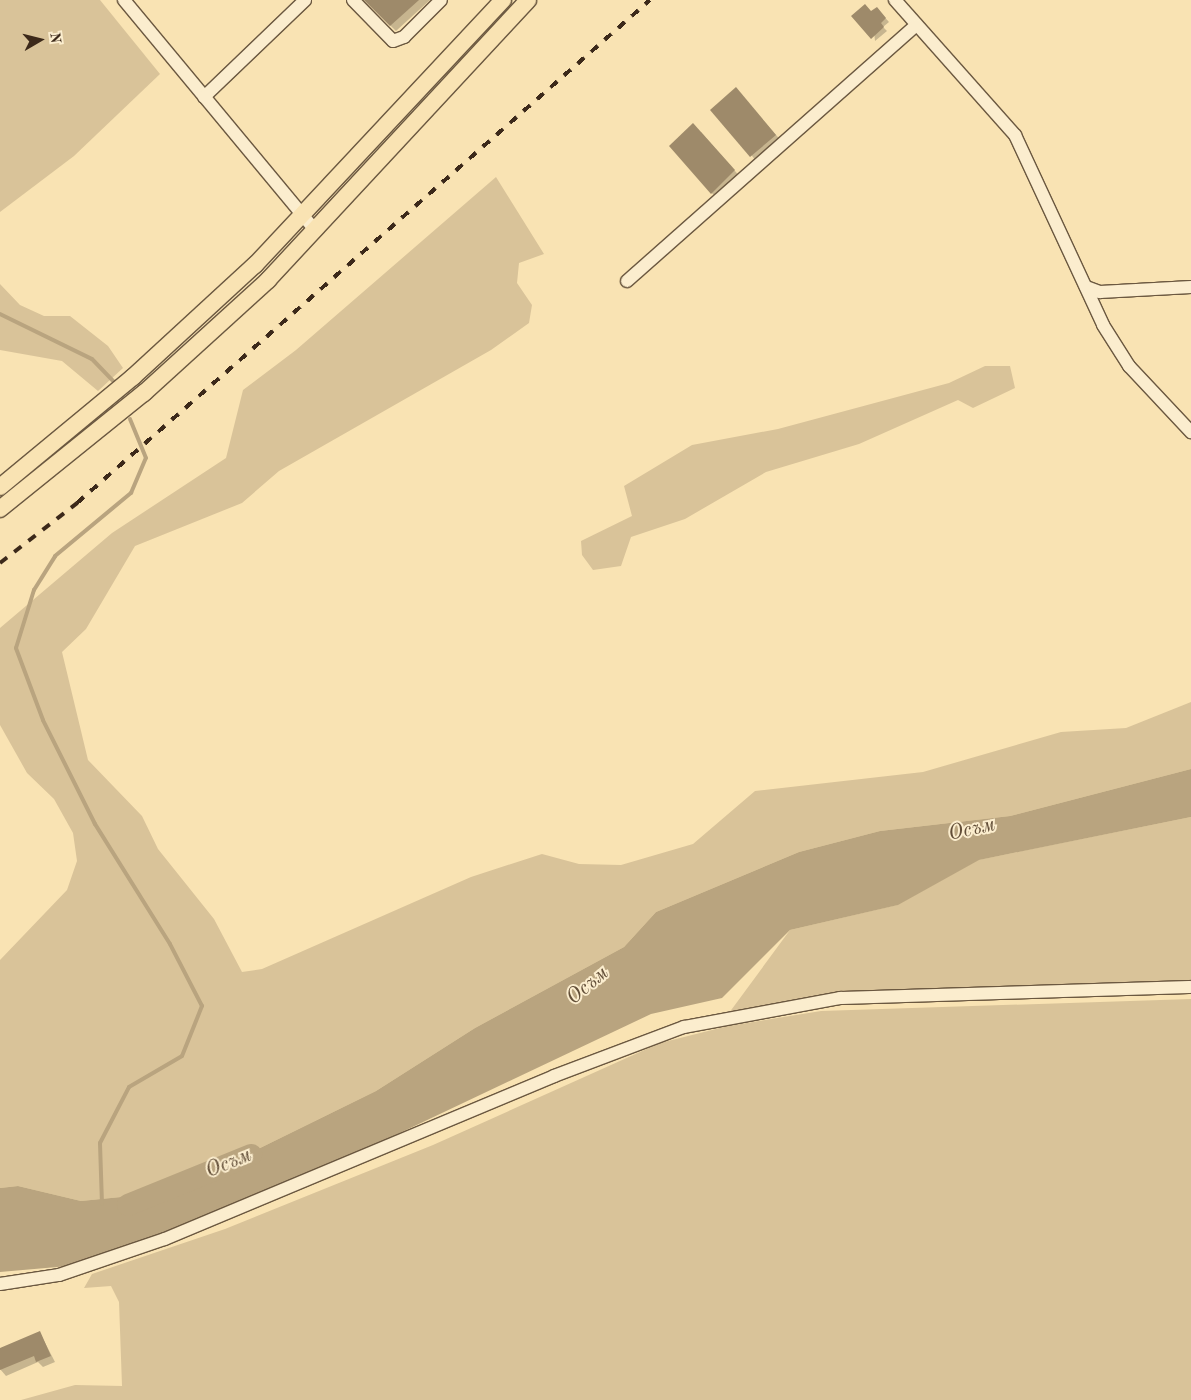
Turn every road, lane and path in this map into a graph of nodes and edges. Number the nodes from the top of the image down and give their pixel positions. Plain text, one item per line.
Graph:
1 (124, 0) edge
2 (305, 0) edge
3 (353, 0) edge
4 (440, 0) edge
5 (503, 0) edge
6 (528, 0) edge
7 (895, 0) edge
8 (916, 25) junction
9 (204, 96) junction
10 (304, 217) junction
11 (316, 231) junction
12 (627, 281) dead end
13 (1086, 287) junction
14 (1191, 287) edge
15 (1191, 432) edge
16 (0, 487) edge
17 (0, 509) edge
18 (1191, 987) edge
19 (0, 1284) edge

1 - 9 street
2 - 9 street
3 - 4 street
5 - 10 main road
6 - 11 main road
7 - 8 street
8 - 12 street
8 - 13 street
9 - 10 street
10 - 11 street
10 - 16 main road
11 - 17 main road
13 - 14 street
13 - 15 street
18 - 19 street

